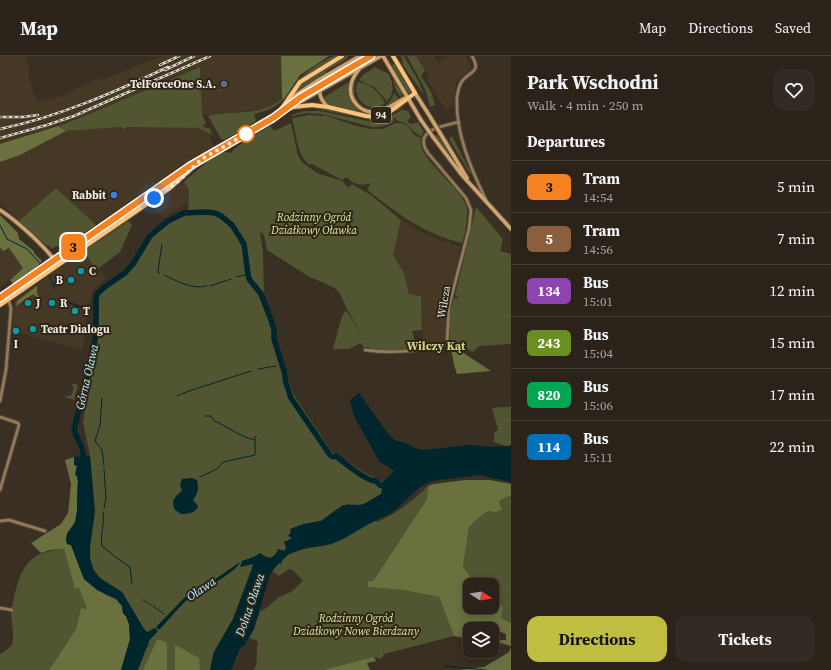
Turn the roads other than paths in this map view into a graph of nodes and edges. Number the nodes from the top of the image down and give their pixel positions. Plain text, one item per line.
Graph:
1 (342, 56) edge
2 (360, 56) edge
3 (382, 56) edge
4 (393, 56) edge
5 (472, 56) edge
6 (361, 67) junction
7 (326, 76) junction
8 (319, 92) junction
9 (415, 93) junction
10 (408, 97) junction
11 (283, 105) junction
12 (293, 106) junction
13 (328, 107) junction
14 (278, 114) junction
15 (459, 122) junction
16 (468, 181) junction
17 (489, 205) junction
18 (0, 210) edge
19 (511, 229) edge
20 (58, 265) junction
21 (8, 299) junction
22 (0, 304) edge
23 (365, 350) dead end
24 (0, 401) edge
25 (0, 417) edge
26 (0, 490) edge
27 (0, 521) edge
28 (45, 531) dead end
29 (0, 608) edge
30 (12, 610) dead end

1 - 11 main road
2 - 7 main road
3 - 6 main road
3 - 10 main road
4 - 9 main road
5 - 15 street
6 - 8 main road
6 - 10 main road
7 - 8 main road
7 - 11 main road
8 - 12 main road
8 - 13 main road
9 - 10 main road, 94
9 - 16 main road, bridge
10 - 13 main road, 94
10 - 16 main road, bridge
11 - 14 main road
12 - 13 main road, 94
12 - 14 main road, 94
14 - 20 main road, 94
15 - 17 street
15 - 23 street, Wilcza
16 - 17 main road
17 - 19 main road
18 - 20 main road
20 - 21 main road, 94
21 - 22 main road, 94
21 - 24 street
25 - 26 street
27 - 28 street
29 - 30 street

